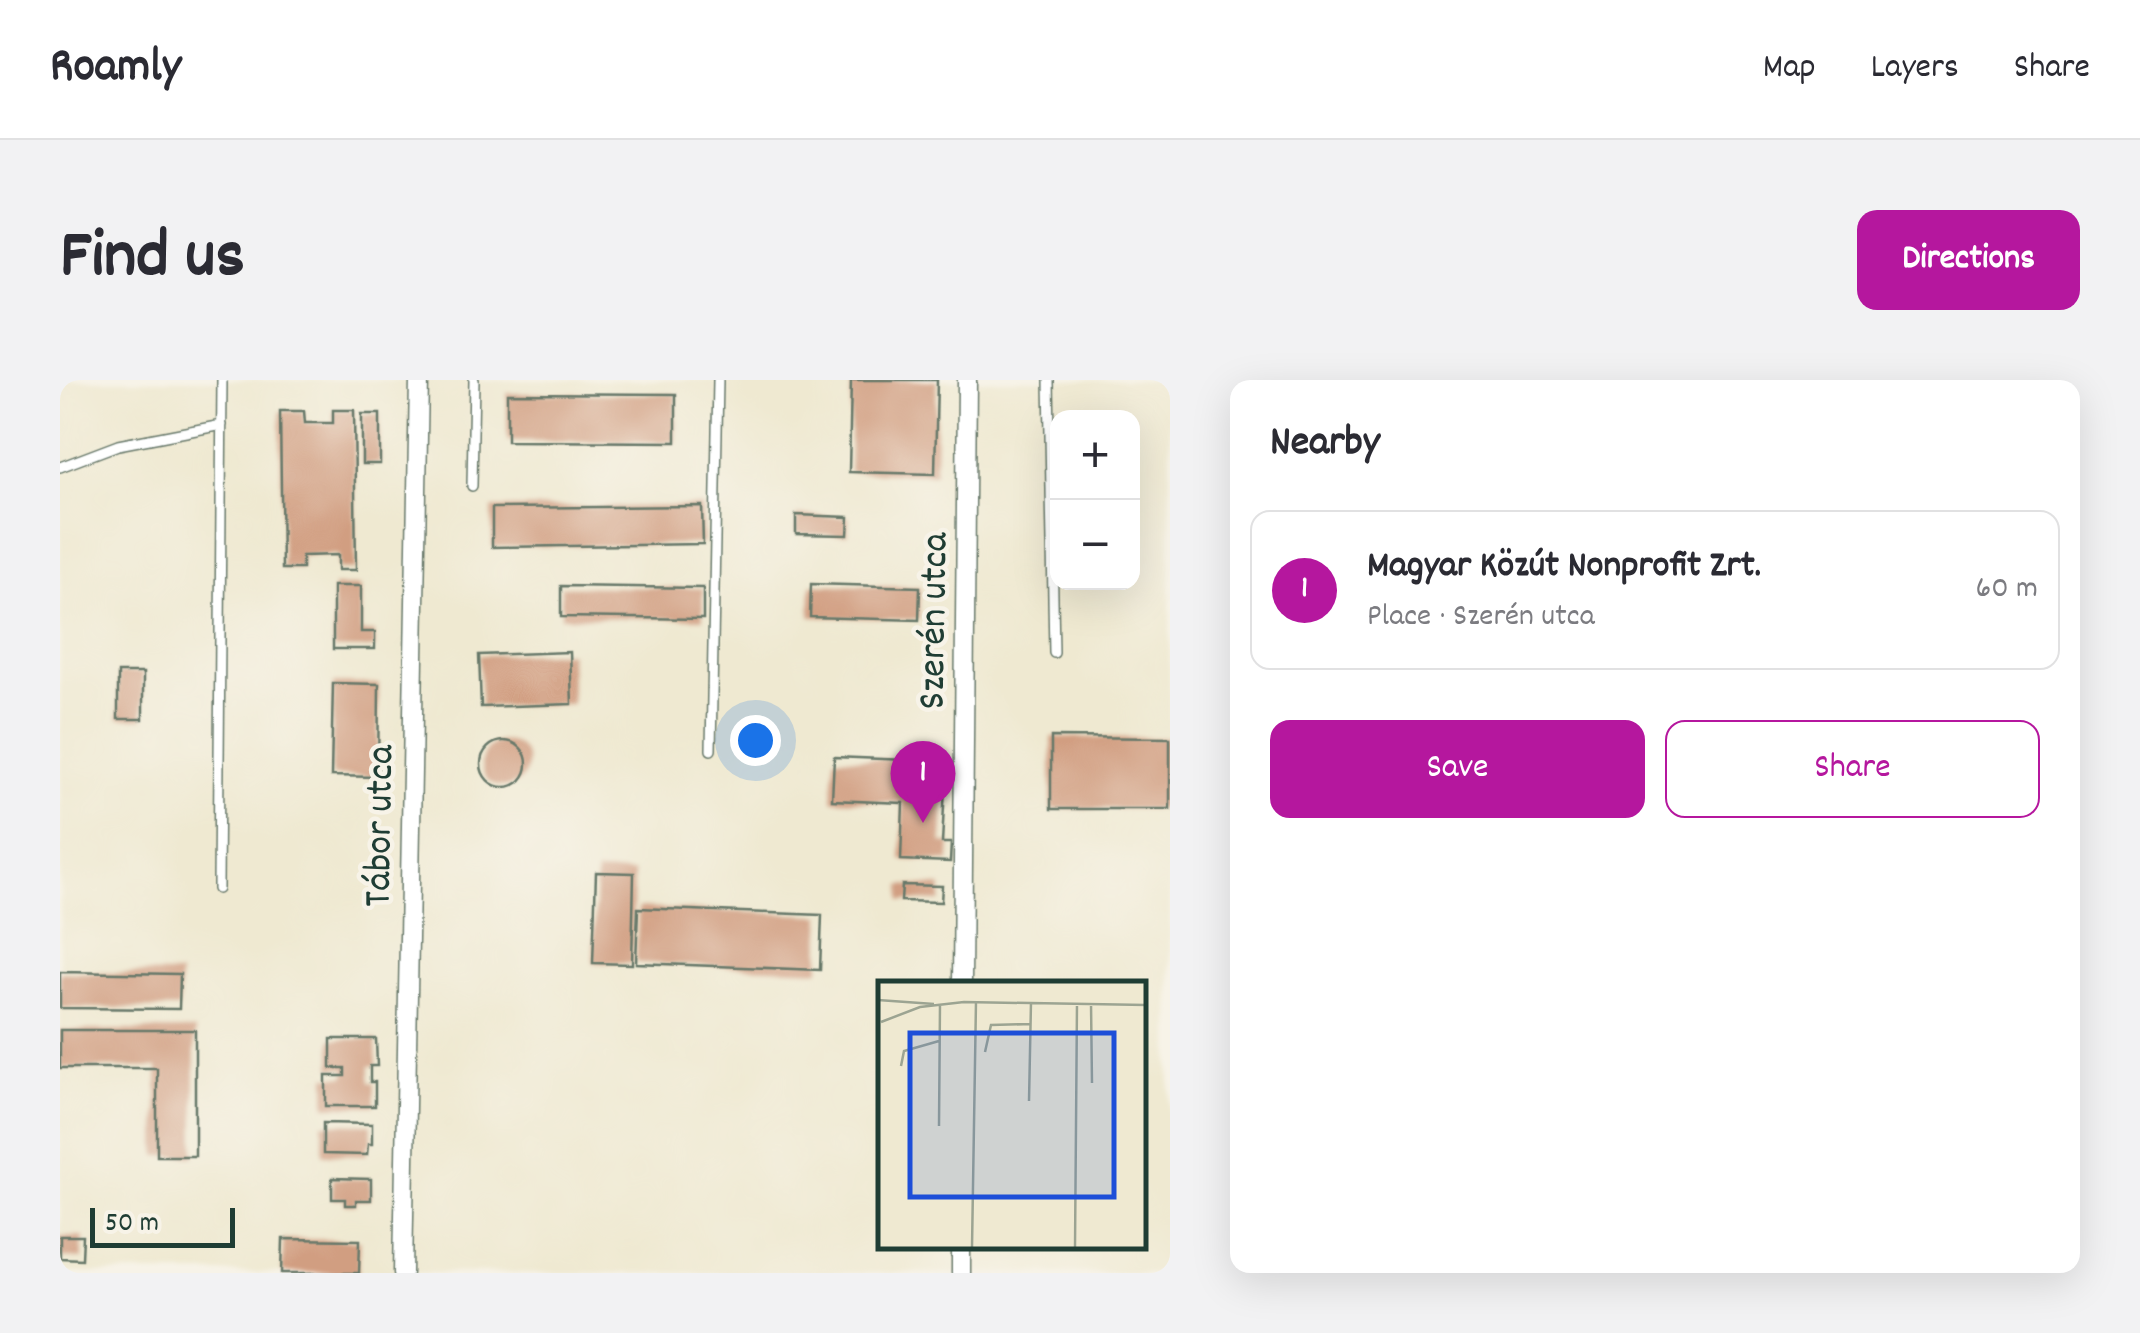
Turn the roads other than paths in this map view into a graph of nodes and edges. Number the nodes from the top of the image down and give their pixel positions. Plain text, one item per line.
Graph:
1 (222, 380) edge
2 (419, 380) edge
3 (474, 380) edge
4 (718, 380) edge
5 (967, 380) edge
6 (1049, 380) edge
7 (222, 426) junction
8 (60, 467) edge
9 (472, 486) dead end
10 (1054, 653) dead end
11 (711, 750) dead end
12 (218, 889) dead end
13 (962, 981) edge
14 (404, 1273) edge

1 - 7 lane
2 - 14 street, Tábor utca
3 - 9 lane
4 - 11 lane
5 - 13 street, Szerén utca
6 - 10 lane
7 - 8 lane
7 - 12 lane

